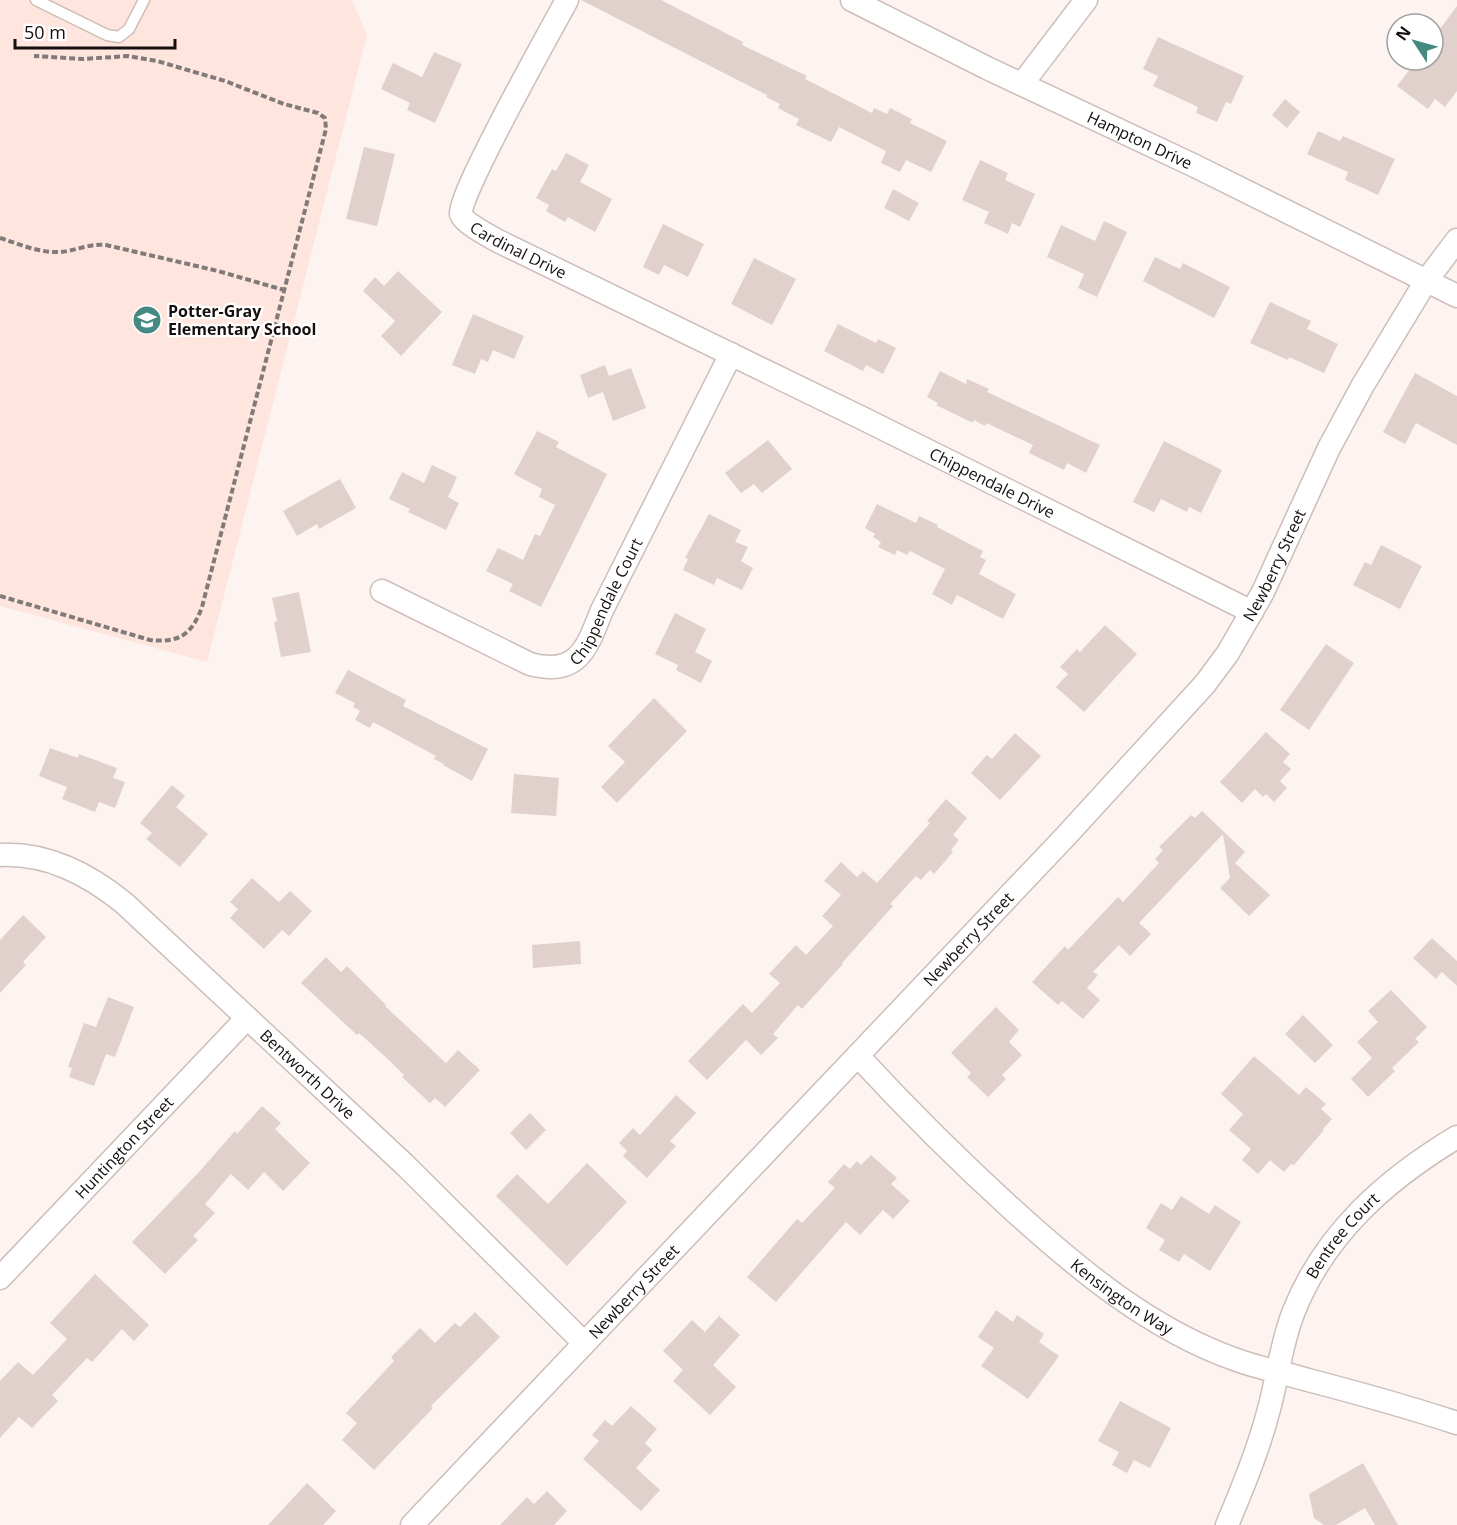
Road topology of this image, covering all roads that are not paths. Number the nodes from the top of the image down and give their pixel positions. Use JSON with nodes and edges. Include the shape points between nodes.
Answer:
{"nodes":[{"id":1,"x":36,"y":0,"type":"edge"},
{"id":2,"x":144,"y":0,"type":"edge"},
{"id":3,"x":567,"y":0,"type":"edge"},
{"id":4,"x":852,"y":0,"type":"edge"},
{"id":5,"x":1086,"y":0,"type":"edge"},
{"id":6,"x":1022,"y":84,"type":"junction"},
{"id":7,"x":1457,"y":240,"type":"edge"},
{"id":8,"x":1426,"y":281,"type":"junction"},
{"id":9,"x":1457,"y":296,"type":"edge"},
{"id":10,"x":731,"y":354,"type":"junction"},
{"id":11,"x":382,"y":591,"type":"dead end"},
{"id":12,"x":1252,"y":612,"type":"junction"},
{"id":13,"x":0,"y":855,"type":"edge"},
{"id":14,"x":247,"y":1018,"type":"junction"},
{"id":15,"x":858,"y":1056,"type":"junction"},
{"id":16,"x":1457,"y":1137,"type":"edge"},
{"id":17,"x":0,"y":1278,"type":"edge"},
{"id":18,"x":584,"y":1343,"type":"junction"},
{"id":19,"x":1278,"y":1372,"type":"junction"},
{"id":20,"x":1457,"y":1423,"type":"edge"},
{"id":21,"x":412,"y":1525,"type":"edge"},
{"id":22,"x":1227,"y":1525,"type":"edge"}],
"edges":[{"from":1,"to":2,"type":"lane","via":[[107,35],[119,37],[129,29]]},
{"from":3,"to":10,"type":"street","name":"Cardinal Drive","via":[[514,96],[469,188],[461,214],[498,241]]},
{"from":4,"to":6,"type":"street","name":"Hampton Drive"},
{"from":5,"to":6,"type":"street"},
{"from":6,"to":8,"type":"street","name":"Hampton Drive"},
{"from":7,"to":8,"type":"street","name":"Newberry Street"},
{"from":8,"to":9,"type":"street","name":"Hampton Drive"},
{"from":8,"to":12,"type":"street","name":"Newberry Street","via":[[1329,448]]},
{"from":10,"to":11,"type":"street","name":"Chippendale Court","via":[[584,650],[572,662],[559,668],[530,664]]},
{"from":10,"to":12,"type":"street","name":"Chippendale Drive"},
{"from":12,"to":15,"type":"street","name":"Newberry Street","via":[[1205,684]]},
{"from":13,"to":14,"type":"street","name":"Bentworth Drive","via":[[52,861],[101,885]]},
{"from":14,"to":17,"type":"street","name":"Huntington Street"},
{"from":14,"to":18,"type":"street","name":"Bentworth Drive","via":[[405,1165]]},
{"from":15,"to":18,"type":"street","name":"Newberry Street"},
{"from":15,"to":19,"type":"street","name":"Kensington Way","via":[[993,1192],[1104,1286],[1198,1344]]},
{"from":16,"to":19,"type":"street","name":"Bentree Court","via":[[1389,1183],[1338,1237],[1295,1309],[1284,1338]]},
{"from":18,"to":21,"type":"street","name":"Newberry Street"},
{"from":19,"to":20,"type":"street","name":"Kensington Way"},
{"from":19,"to":22,"type":"street","name":"Bentree Court","via":[[1258,1444]]}]}
